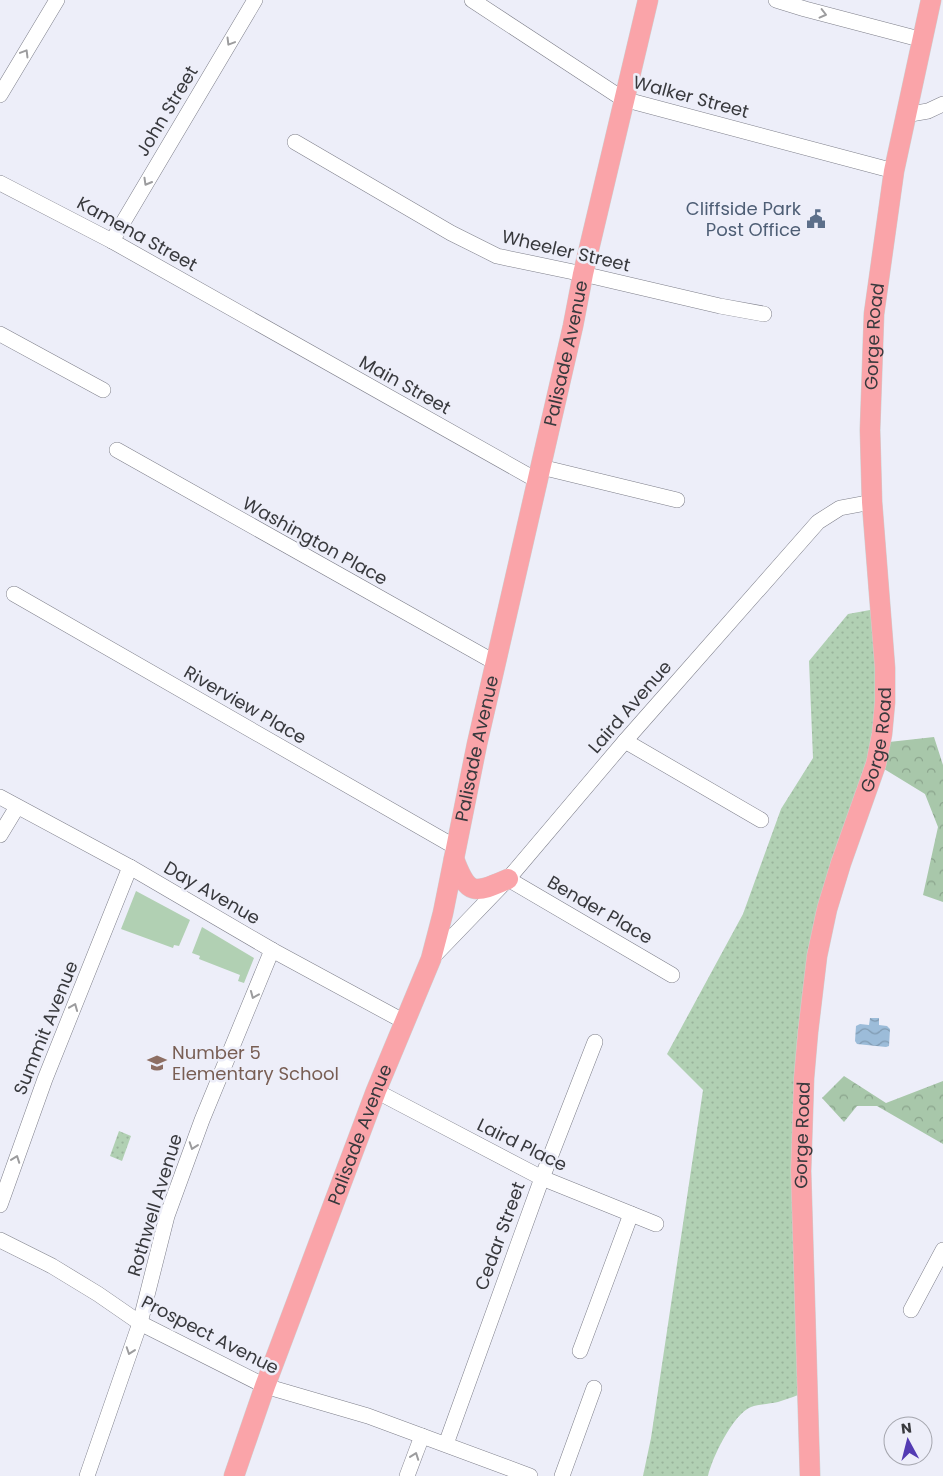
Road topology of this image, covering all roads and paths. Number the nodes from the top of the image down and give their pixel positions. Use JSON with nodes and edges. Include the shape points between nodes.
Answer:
{"nodes":[{"id":1,"x":57,"y":0,"type":"edge"},
{"id":2,"x":255,"y":0,"type":"edge"},
{"id":3,"x":472,"y":0,"type":"edge"},
{"id":4,"x":648,"y":0,"type":"edge"},
{"id":5,"x":776,"y":0,"type":"edge"},
{"id":6,"x":931,"y":0,"type":"edge"},
{"id":7,"x":923,"y":40,"type":"junction"},
{"id":8,"x":0,"y":95,"type":"edge"},
{"id":9,"x":623,"y":99,"type":"junction"},
{"id":10,"x":943,"y":104,"type":"edge"},
{"id":11,"x":905,"y":115,"type":"junction"},
{"id":12,"x":295,"y":142,"type":"dead end"},
{"id":13,"x":894,"y":170,"type":"junction"},
{"id":14,"x":0,"y":182,"type":"edge"},
{"id":15,"x":112,"y":241,"type":"junction"},
{"id":16,"x":583,"y":274,"type":"junction"},
{"id":17,"x":764,"y":314,"type":"dead end"},
{"id":18,"x":255,"y":322,"type":"joint"},
{"id":19,"x":0,"y":334,"type":"edge"},
{"id":20,"x":103,"y":390,"type":"dead end"},
{"id":21,"x":117,"y":450,"type":"dead end"},
{"id":22,"x":539,"y":474,"type":"junction"},
{"id":23,"x":677,"y":500,"type":"dead end"},
{"id":24,"x":872,"y":502,"type":"junction"},
{"id":25,"x":14,"y":594,"type":"dead end"},
{"id":26,"x":496,"y":664,"type":"junction"},
{"id":27,"x":625,"y":741,"type":"junction"},
{"id":28,"x":0,"y":797,"type":"edge"},
{"id":29,"x":17,"y":807,"type":"junction"},
{"id":30,"x":761,"y":820,"type":"dead end"},
{"id":31,"x":0,"y":835,"type":"edge"},
{"id":32,"x":456,"y":853,"type":"junction"},
{"id":33,"x":130,"y":866,"type":"junction"},
{"id":34,"x":508,"y":879,"type":"junction"},
{"id":35,"x":272,"y":950,"type":"junction"},
{"id":36,"x":431,"y":959,"type":"junction"},
{"id":37,"x":672,"y":975,"type":"dead end"},
{"id":38,"x":405,"y":1022,"type":"junction"},
{"id":39,"x":595,"y":1042,"type":"dead end"},
{"id":40,"x":376,"y":1091,"type":"junction"},
{"id":41,"x":542,"y":1178,"type":"junction"},
{"id":42,"x":0,"y":1204,"type":"edge"},
{"id":43,"x":631,"y":1214,"type":"junction"},
{"id":44,"x":656,"y":1224,"type":"dead end"},
{"id":45,"x":0,"y":1240,"type":"edge"},
{"id":46,"x":943,"y":1250,"type":"edge"},
{"id":47,"x":911,"y":1310,"type":"dead end"},
{"id":48,"x":140,"y":1323,"type":"junction"},
{"id":49,"x":580,"y":1351,"type":"dead end"},
{"id":50,"x":265,"y":1386,"type":"junction"},
{"id":51,"x":594,"y":1388,"type":"dead end"},
{"id":52,"x":422,"y":1436,"type":"junction"},
{"id":53,"x":446,"y":1444,"type":"junction"},
{"id":54,"x":87,"y":1476,"type":"edge"},
{"id":55,"x":234,"y":1476,"type":"edge"},
{"id":56,"x":407,"y":1476,"type":"edge"},
{"id":57,"x":530,"y":1476,"type":"edge"},
{"id":58,"x":562,"y":1476,"type":"edge"},
{"id":59,"x":810,"y":1476,"type":"edge"}],
"edges":[{"from":8,"to":1,"type":"street","one_way":true},
{"from":2,"to":15,"type":"street","name":"John Street","one_way":true},
{"from":3,"to":9,"type":"street","name":"Walker Street"},
{"from":4,"to":9,"type":"main road","name":"Palisade Avenue"},
{"from":5,"to":7,"type":"street","one_way":true},
{"from":6,"to":7,"type":"main road","name":"Gorge Road"},
{"from":7,"to":11,"type":"main road","name":"Gorge Road"},
{"from":9,"to":13,"type":"street","name":"Walker Street"},
{"from":9,"to":16,"type":"main road","name":"Palisade Avenue"},
{"from":10,"to":11,"type":"street","via":[[928,111]]},
{"from":11,"to":13,"type":"main road","name":"Gorge Road"},
{"from":12,"to":16,"type":"street","name":"Wheeler Street","via":[[497,256]]},
{"from":13,"to":24,"type":"main road","name":"Gorge Road","via":[[874,314],[870,430]]},
{"from":14,"to":15,"type":"street","name":"Kamena Street"},
{"from":15,"to":18,"type":"street","name":"Kamena Street"},
{"from":16,"to":17,"type":"street","name":"Wheeler Street"},
{"from":16,"to":22,"type":"main road","name":"Palisade Avenue"},
{"from":18,"to":22,"type":"street","name":"Main Street"},
{"from":19,"to":20,"type":"street"},
{"from":21,"to":26,"type":"street","name":"Washington Place"},
{"from":22,"to":23,"type":"street","name":"Main Street"},
{"from":22,"to":26,"type":"main road","name":"Palisade Avenue"},
{"from":24,"to":27,"type":"street","name":"Laird Avenue","via":[[840,508],[818,522]]},
{"from":24,"to":59,"type":"main road","name":"Gorge Road","via":[[885,668],[882,734],[876,764],[825,918],[810,1003],[804,1078],[801,1171]]},
{"from":25,"to":32,"type":"street","name":"Riverview Place"},
{"from":26,"to":32,"type":"main road","name":"Palisade Avenue"},
{"from":27,"to":30,"type":"street"},
{"from":27,"to":34,"type":"street","name":"Laird Avenue"},
{"from":28,"to":29,"type":"street","name":"Day Avenue"},
{"from":29,"to":31,"type":"street"},
{"from":29,"to":33,"type":"street","name":"Day Avenue"},
{"from":32,"to":34,"type":"main road","via":[[464,882],[469,887],[486,889]]},
{"from":32,"to":36,"type":"main road","name":"Palisade Avenue"},
{"from":33,"to":35,"type":"street","name":"Day Avenue"},
{"from":42,"to":33,"type":"street","name":"Summit Avenue","one_way":true,"via":[[45,1079]]},
{"from":34,"to":36,"type":"street","name":"Laird Avenue"},
{"from":34,"to":37,"type":"street","name":"Bender Place"},
{"from":35,"to":38,"type":"street","name":"Day Avenue"},
{"from":35,"to":48,"type":"street","name":"Rothwell Avenue","one_way":true,"via":[[202,1120],[168,1216]]},
{"from":36,"to":38,"type":"main road","name":"Palisade Avenue"},
{"from":38,"to":40,"type":"main road","name":"Palisade Avenue"},
{"from":39,"to":41,"type":"street","name":"Cedar Street"},
{"from":40,"to":41,"type":"street","name":"Laird Place"},
{"from":40,"to":50,"type":"main road","name":"Palisade Avenue"},
{"from":41,"to":43,"type":"street","name":"Laird Place"},
{"from":41,"to":53,"type":"street","name":"Cedar Street"},
{"from":43,"to":44,"type":"street","name":"Laird Place"},
{"from":43,"to":49,"type":"street"},
{"from":45,"to":48,"type":"street","name":"Prospect Avenue","via":[[52,1266]]},
{"from":46,"to":47,"type":"street"},
{"from":48,"to":50,"type":"street","name":"Prospect Avenue"},
{"from":48,"to":54,"type":"street","name":"Rothwell Avenue","one_way":true},
{"from":50,"to":52,"type":"street","name":"Prospect Avenue","via":[[368,1416]]},
{"from":50,"to":55,"type":"main road","name":"Palisade Avenue"},
{"from":51,"to":58,"type":"street"},
{"from":52,"to":53,"type":"street","name":"Prospect Avenue"},
{"from":56,"to":52,"type":"street","one_way":true},
{"from":53,"to":57,"type":"street","name":"Prospect Avenue"}]}
